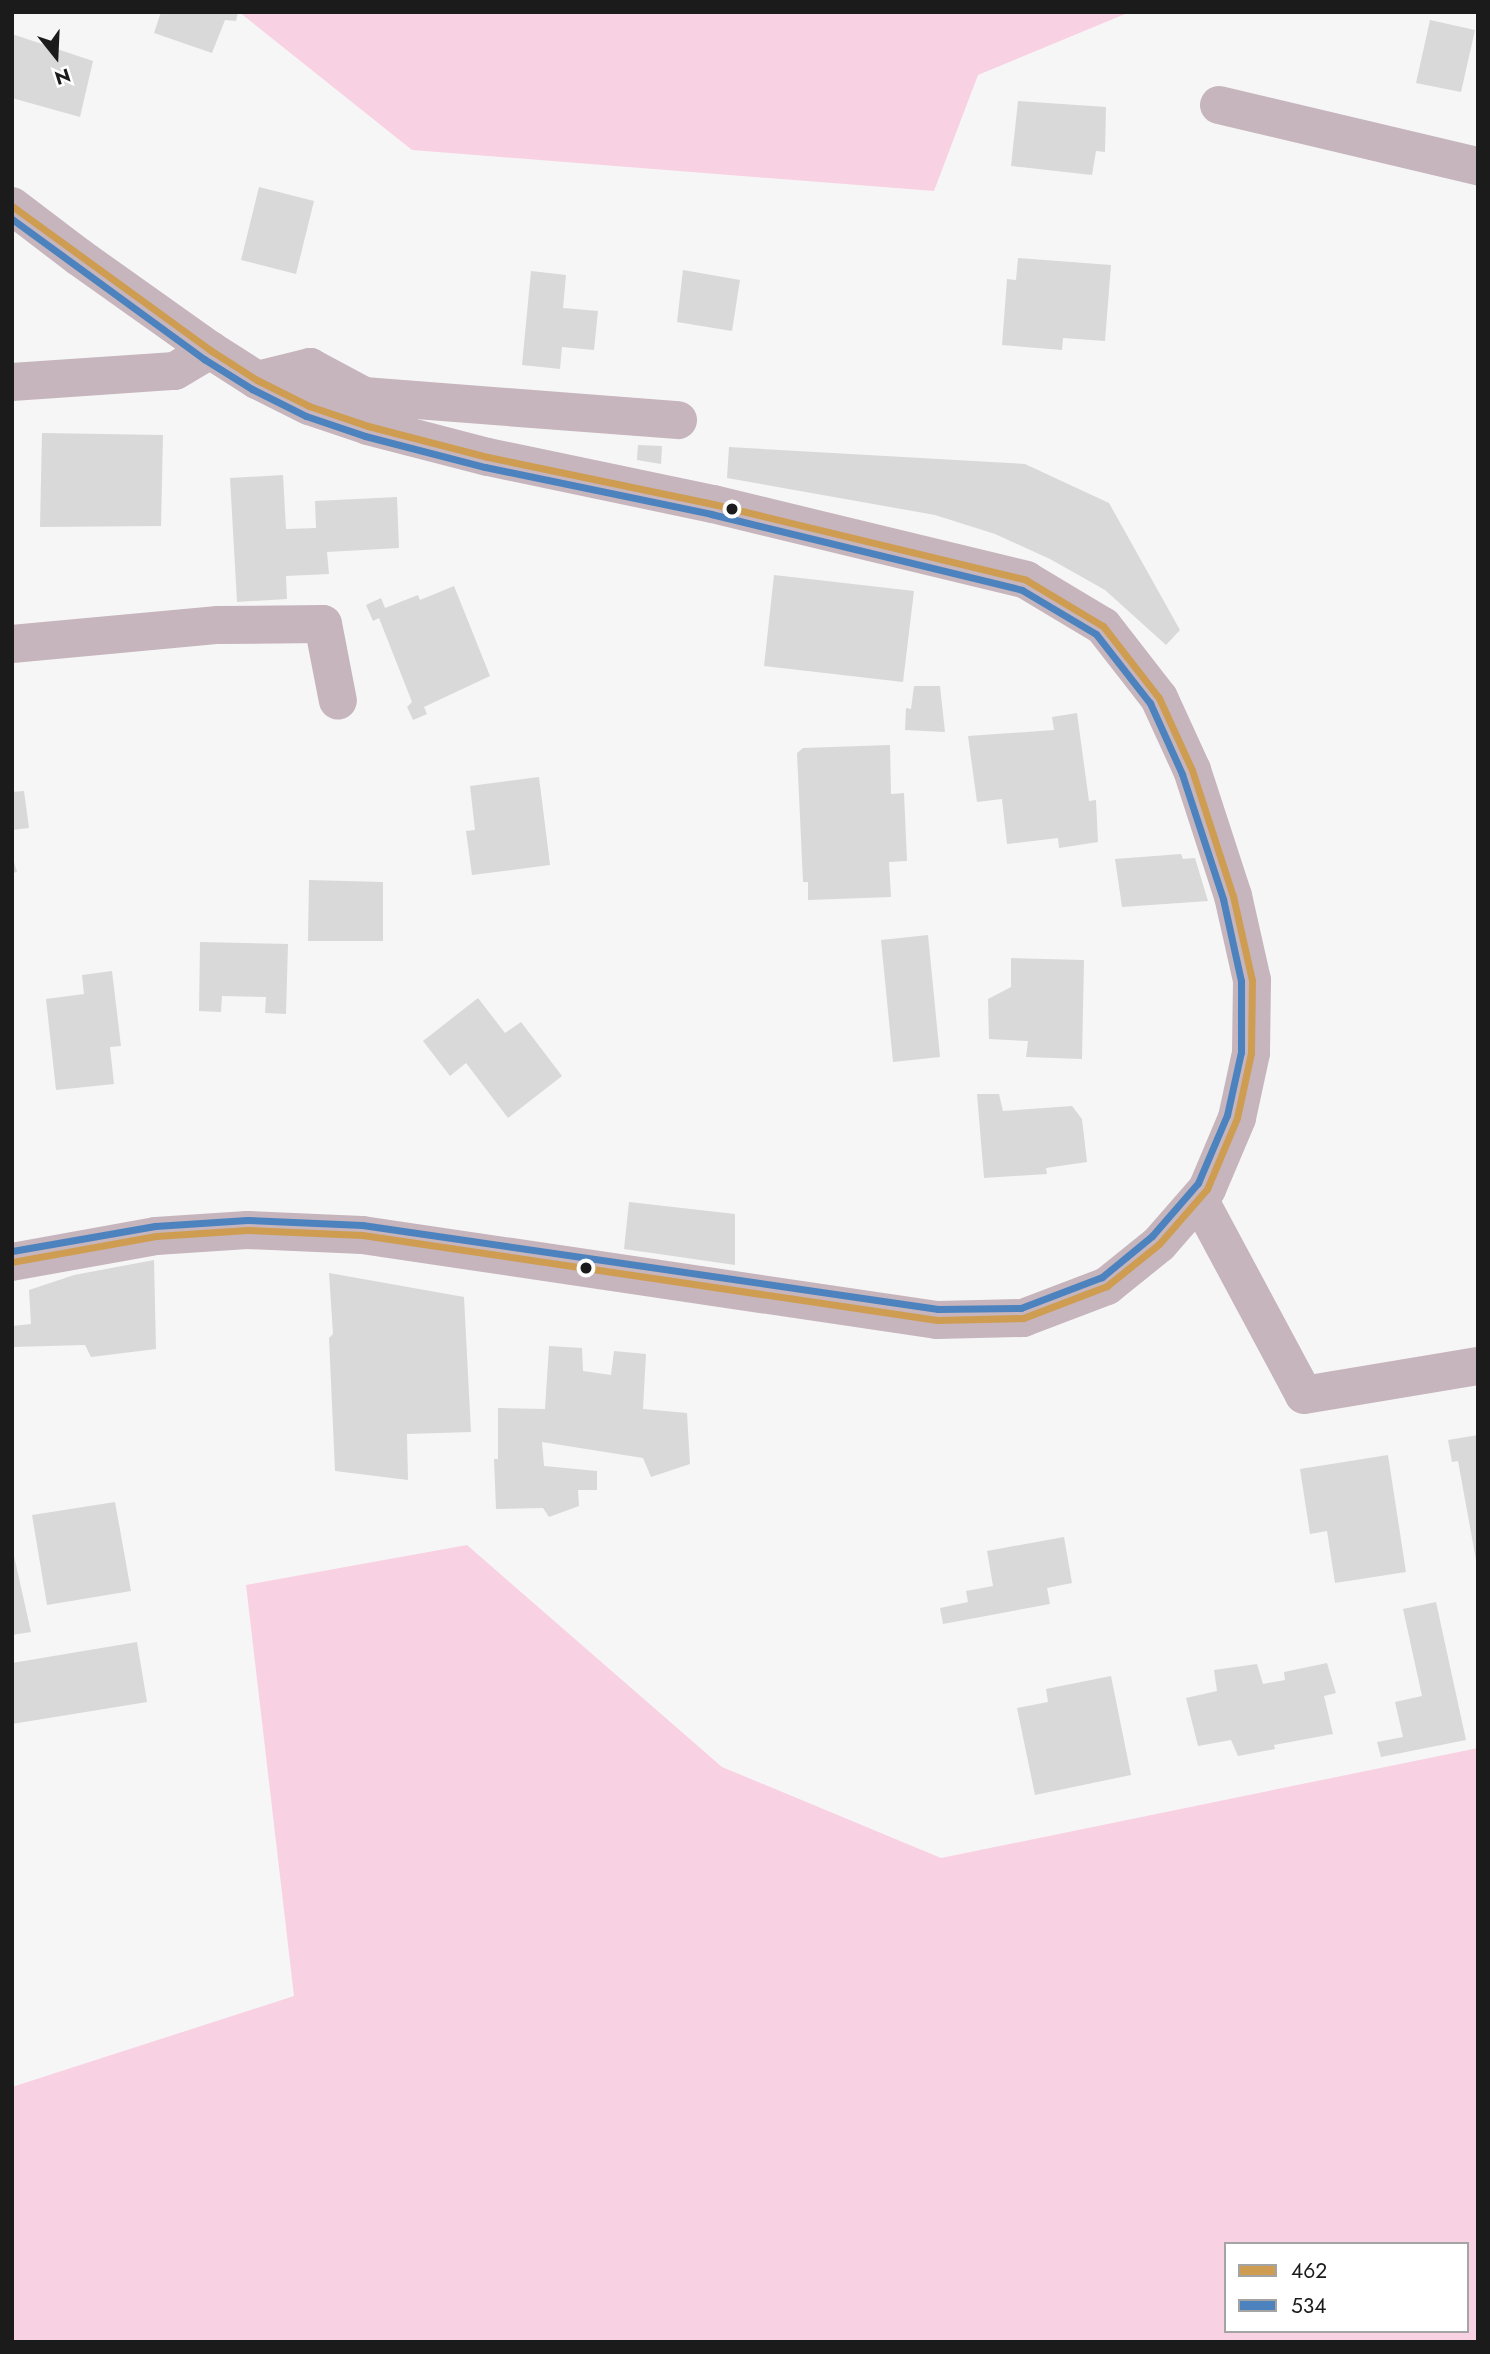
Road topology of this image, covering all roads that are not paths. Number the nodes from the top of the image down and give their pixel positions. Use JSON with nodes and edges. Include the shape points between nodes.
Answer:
{"nodes":[{"id":1,"x":1219,"y":105,"type":"dead end"},
{"id":2,"x":1478,"y":166,"type":"edge"},
{"id":3,"x":12,"y":206,"type":"edge"},
{"id":4,"x":211,"y":350,"type":"junction"},
{"id":5,"x":257,"y":380,"type":"junction"},
{"id":6,"x":12,"y":382,"type":"edge"},
{"id":7,"x":678,"y":420,"type":"dead end"},
{"id":8,"x":12,"y":644,"type":"edge"},
{"id":9,"x":338,"y":701,"type":"dead end"},
{"id":10,"x":1199,"y":1199,"type":"junction"},
{"id":11,"x":12,"y":1262,"type":"edge"},
{"id":12,"x":1478,"y":1366,"type":"edge"}],
"edges":[{"from":1,"to":2,"type":"street"},
{"from":3,"to":4,"type":"street"},
{"from":4,"to":5,"type":"street"},
{"from":4,"to":6,"type":"street","via":[[175,371]]},
{"from":5,"to":7,"type":"street","via":[[310,367],[364,396]]},
{"from":5,"to":10,"type":"street","via":[[309,406],[369,426],[488,457],[713,504],[1026,580],[1103,626],[1159,698],[1192,770],[1233,896],[1252,980],[1251,1053],[1237,1118]]},
{"from":8,"to":9,"type":"street","via":[[218,625],[323,624]]},
{"from":10,"to":11,"type":"street","via":[[1159,1244],[1107,1286],[1023,1318],[937,1320],[362,1236],[247,1230],[156,1236]]},
{"from":10,"to":12,"type":"street","via":[[1304,1395]]}]}
